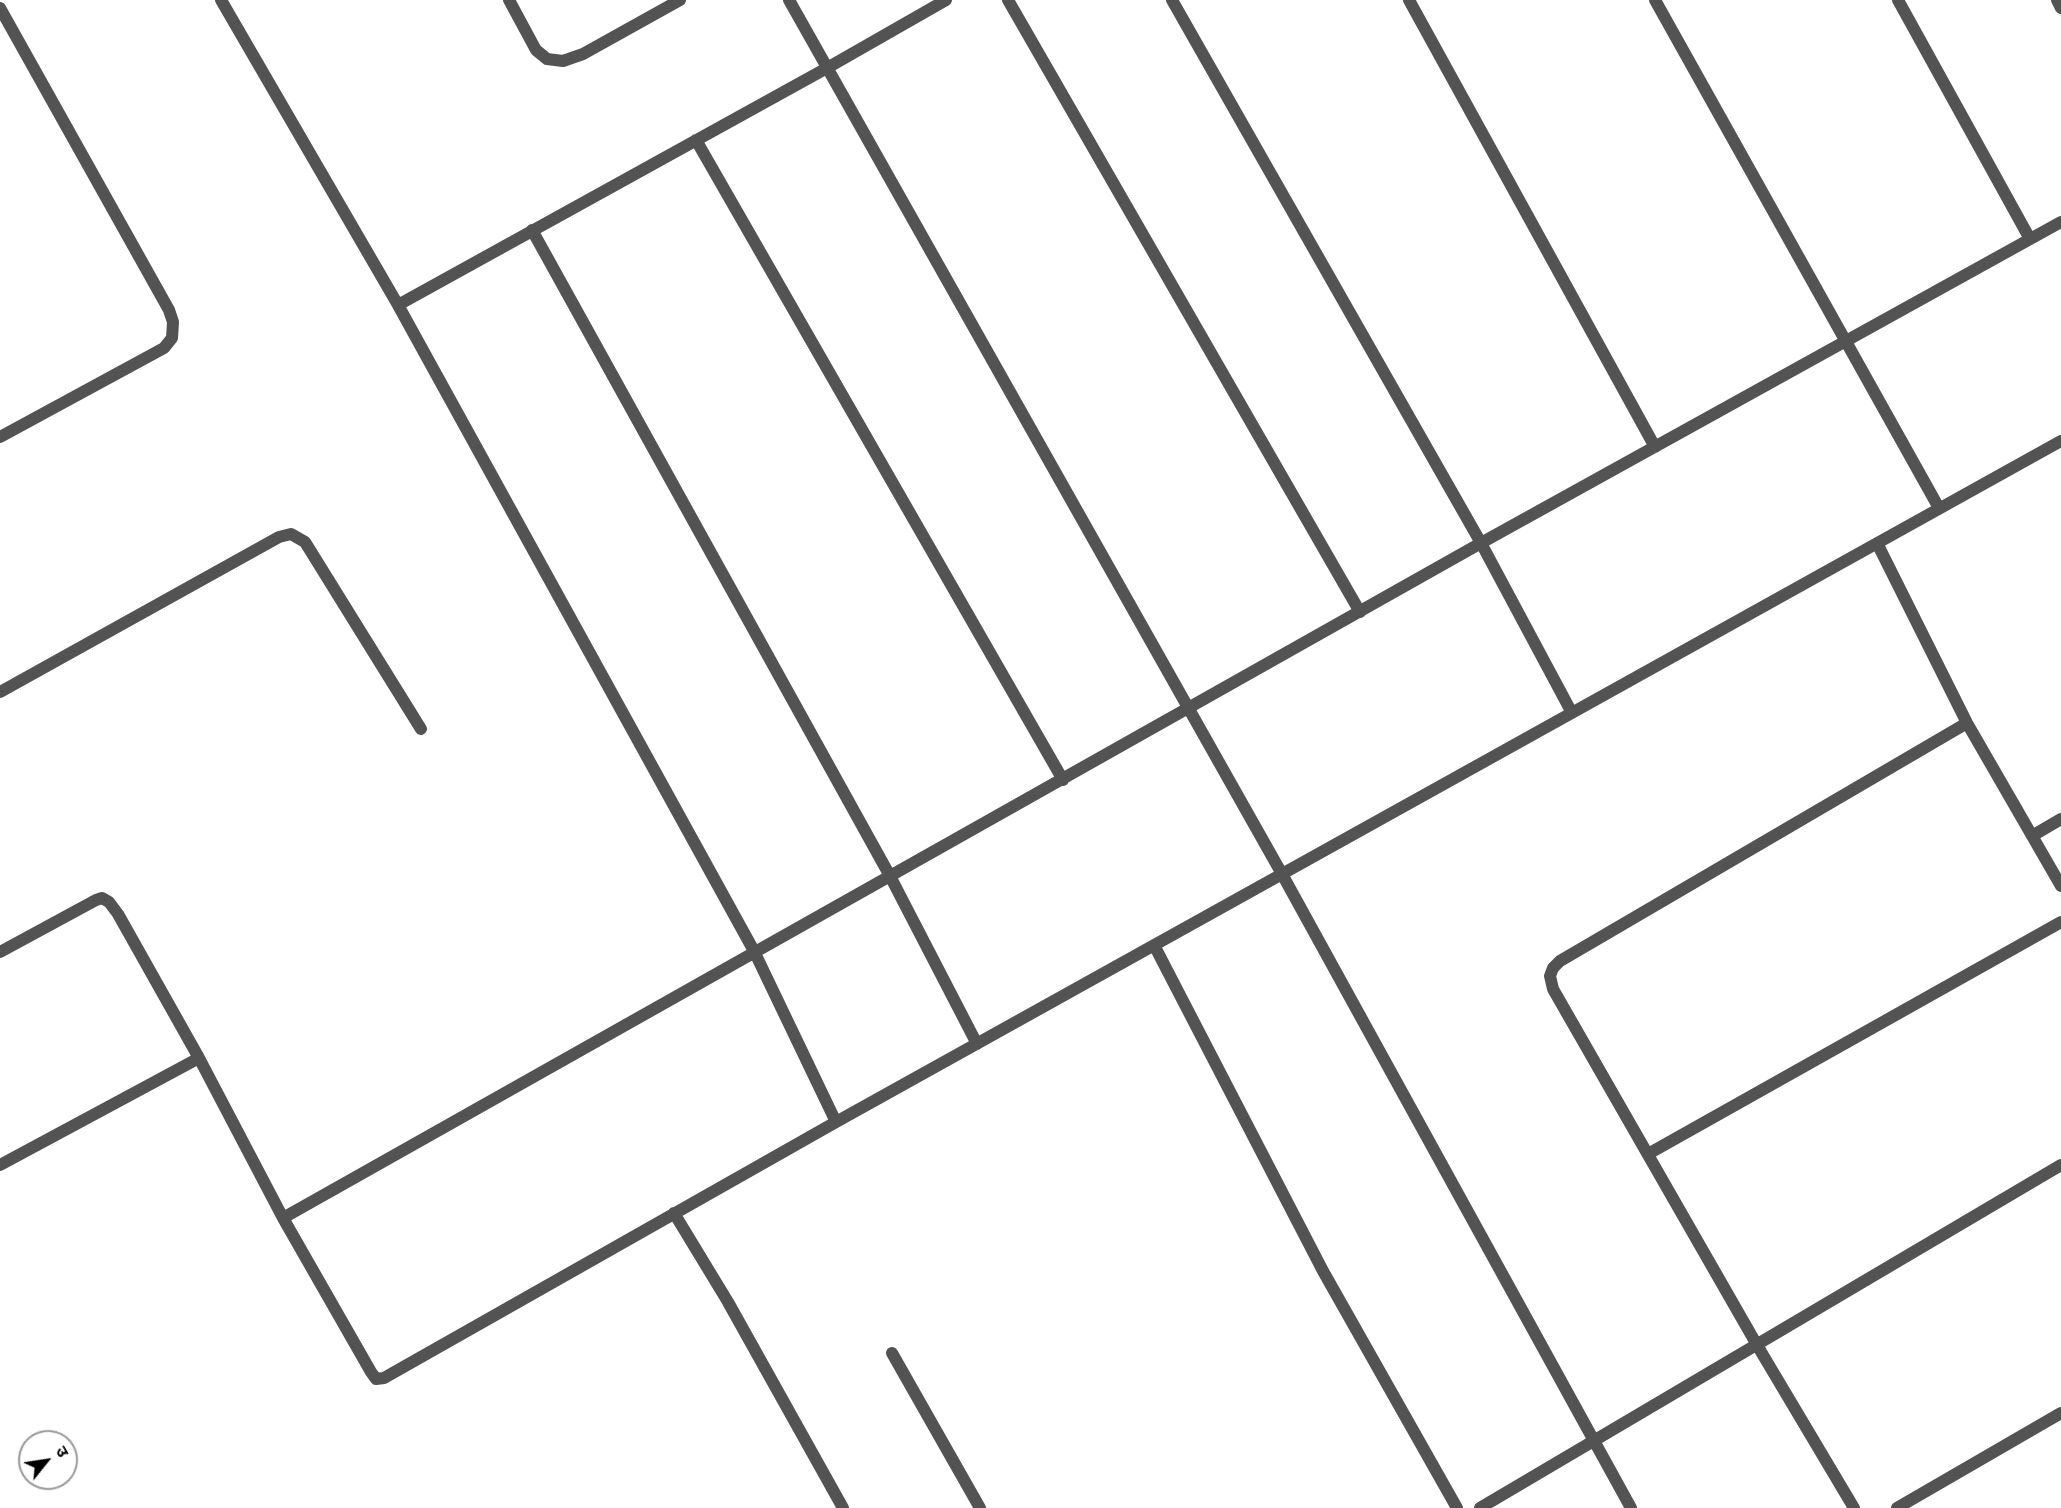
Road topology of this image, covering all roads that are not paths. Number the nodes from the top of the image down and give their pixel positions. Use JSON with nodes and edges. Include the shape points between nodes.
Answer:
{"nodes":[{"id":1,"x":221,"y":0,"type":"edge"},
{"id":2,"x":509,"y":0,"type":"edge"},
{"id":3,"x":680,"y":0,"type":"edge"},
{"id":4,"x":789,"y":0,"type":"edge"},
{"id":5,"x":946,"y":0,"type":"edge"},
{"id":6,"x":1008,"y":0,"type":"edge"},
{"id":7,"x":1172,"y":0,"type":"edge"},
{"id":8,"x":1410,"y":0,"type":"edge"},
{"id":9,"x":1655,"y":0,"type":"edge"},
{"id":10,"x":1898,"y":0,"type":"edge"},
{"id":11,"x":2057,"y":0,"type":"edge"},
{"id":12,"x":0,"y":8,"type":"edge"},
{"id":13,"x":2061,"y":8,"type":"edge"},
{"id":14,"x":827,"y":69,"type":"junction"},
{"id":15,"x":696,"y":140,"type":"junction"},
{"id":16,"x":2061,"y":222,"type":"edge"},
{"id":17,"x":532,"y":230,"type":"junction"},
{"id":18,"x":2030,"y":239,"type":"junction"},
{"id":19,"x":398,"y":305,"type":"junction"},
{"id":20,"x":1845,"y":342,"type":"junction"},
{"id":21,"x":1,"y":435,"type":"edge"},
{"id":22,"x":2061,"y":441,"type":"edge"},
{"id":23,"x":1655,"y":447,"type":"junction"},
{"id":24,"x":1939,"y":508,"type":"junction"},
{"id":25,"x":1481,"y":543,"type":"junction"},
{"id":26,"x":1877,"y":543,"type":"junction"},
{"id":27,"x":1360,"y":612,"type":"junction"},
{"id":28,"x":0,"y":692,"type":"edge"},
{"id":29,"x":1189,"y":708,"type":"junction"},
{"id":30,"x":1572,"y":713,"type":"junction"},
{"id":31,"x":1967,"y":723,"type":"junction"},
{"id":32,"x":421,"y":729,"type":"dead end"},
{"id":33,"x":1063,"y":780,"type":"junction"},
{"id":34,"x":2061,"y":819,"type":"edge"},
{"id":35,"x":2032,"y":836,"type":"junction"},
{"id":36,"x":1282,"y":874,"type":"junction"},
{"id":37,"x":890,"y":876,"type":"junction"},
{"id":38,"x":2061,"y":886,"type":"edge"},
{"id":39,"x":2061,"y":922,"type":"edge"},
{"id":40,"x":1154,"y":945,"type":"junction"},
{"id":41,"x":754,"y":951,"type":"junction"},
{"id":42,"x":0,"y":952,"type":"edge"},
{"id":43,"x":977,"y":1044,"type":"junction"},
{"id":44,"x":199,"y":1058,"type":"junction"},
{"id":45,"x":836,"y":1122,"type":"junction"},
{"id":46,"x":1648,"y":1154,"type":"junction"},
{"id":47,"x":0,"y":1165,"type":"edge"},
{"id":48,"x":2061,"y":1165,"type":"edge"},
{"id":49,"x":674,"y":1214,"type":"junction"},
{"id":50,"x":283,"y":1218,"type":"junction"},
{"id":51,"x":1757,"y":1345,"type":"junction"},
{"id":52,"x":892,"y":1353,"type":"dead end"},
{"id":53,"x":2061,"y":1413,"type":"edge"},
{"id":54,"x":1593,"y":1441,"type":"junction"},
{"id":55,"x":843,"y":1508,"type":"edge"},
{"id":56,"x":980,"y":1508,"type":"edge"},
{"id":57,"x":1457,"y":1508,"type":"edge"},
{"id":58,"x":1480,"y":1508,"type":"edge"},
{"id":59,"x":1631,"y":1508,"type":"edge"},
{"id":60,"x":1854,"y":1508,"type":"edge"},
{"id":61,"x":1896,"y":1508,"type":"edge"}],
"edges":[{"from":1,"to":19,"type":"street"},
{"from":2,"to":3,"type":"street","via":[[536,51],[547,59],[562,61],[583,54]]},
{"from":4,"to":14,"type":"street"},
{"from":5,"to":14,"type":"street"},
{"from":6,"to":27,"type":"street"},
{"from":7,"to":25,"type":"street"},
{"from":8,"to":23,"type":"street"},
{"from":9,"to":20,"type":"street"},
{"from":10,"to":18,"type":"street"},
{"from":11,"to":13,"type":"street"},
{"from":12,"to":21,"type":"street","via":[[173,322],[172,338],[164,348]]},
{"from":14,"to":15,"type":"street"},
{"from":14,"to":29,"type":"street"},
{"from":15,"to":17,"type":"street"},
{"from":15,"to":33,"type":"street"},
{"from":16,"to":18,"type":"street"},
{"from":17,"to":19,"type":"street"},
{"from":17,"to":37,"type":"street"},
{"from":18,"to":20,"type":"street"},
{"from":19,"to":41,"type":"street"},
{"from":20,"to":23,"type":"street"},
{"from":20,"to":24,"type":"street"},
{"from":22,"to":24,"type":"street"},
{"from":23,"to":25,"type":"street"},
{"from":24,"to":26,"type":"street"},
{"from":25,"to":27,"type":"street"},
{"from":25,"to":30,"type":"street"},
{"from":26,"to":30,"type":"street"},
{"from":26,"to":31,"type":"street"},
{"from":27,"to":29,"type":"street"},
{"from":28,"to":32,"type":"street","via":[[240,558],[291,534],[305,542]]},
{"from":29,"to":33,"type":"street"},
{"from":29,"to":36,"type":"street"},
{"from":30,"to":36,"type":"street"},
{"from":31,"to":35,"type":"street"},
{"from":31,"to":46,"type":"street","via":[[1553,968],[1553,989]]},
{"from":33,"to":37,"type":"street"},
{"from":34,"to":35,"type":"street"},
{"from":35,"to":38,"type":"street"},
{"from":36,"to":40,"type":"street"},
{"from":36,"to":54,"type":"street"},
{"from":37,"to":41,"type":"street"},
{"from":37,"to":43,"type":"street"},
{"from":39,"to":46,"type":"street"},
{"from":40,"to":43,"type":"street"},
{"from":40,"to":57,"type":"street","via":[[1323,1271]]},
{"from":41,"to":45,"type":"street"},
{"from":41,"to":50,"type":"street"},
{"from":42,"to":44,"type":"street","via":[[102,898],[118,914]]},
{"from":43,"to":45,"type":"street"},
{"from":44,"to":47,"type":"street"},
{"from":44,"to":50,"type":"street"},
{"from":45,"to":49,"type":"street"},
{"from":46,"to":51,"type":"street"},
{"from":48,"to":51,"type":"street"},
{"from":49,"to":50,"type":"street","via":[[384,1378],[376,1379]]},
{"from":49,"to":55,"type":"street"},
{"from":51,"to":54,"type":"street"},
{"from":51,"to":60,"type":"street"},
{"from":52,"to":56,"type":"street"},
{"from":53,"to":61,"type":"street"},
{"from":54,"to":58,"type":"street"},
{"from":54,"to":59,"type":"street"}]}
